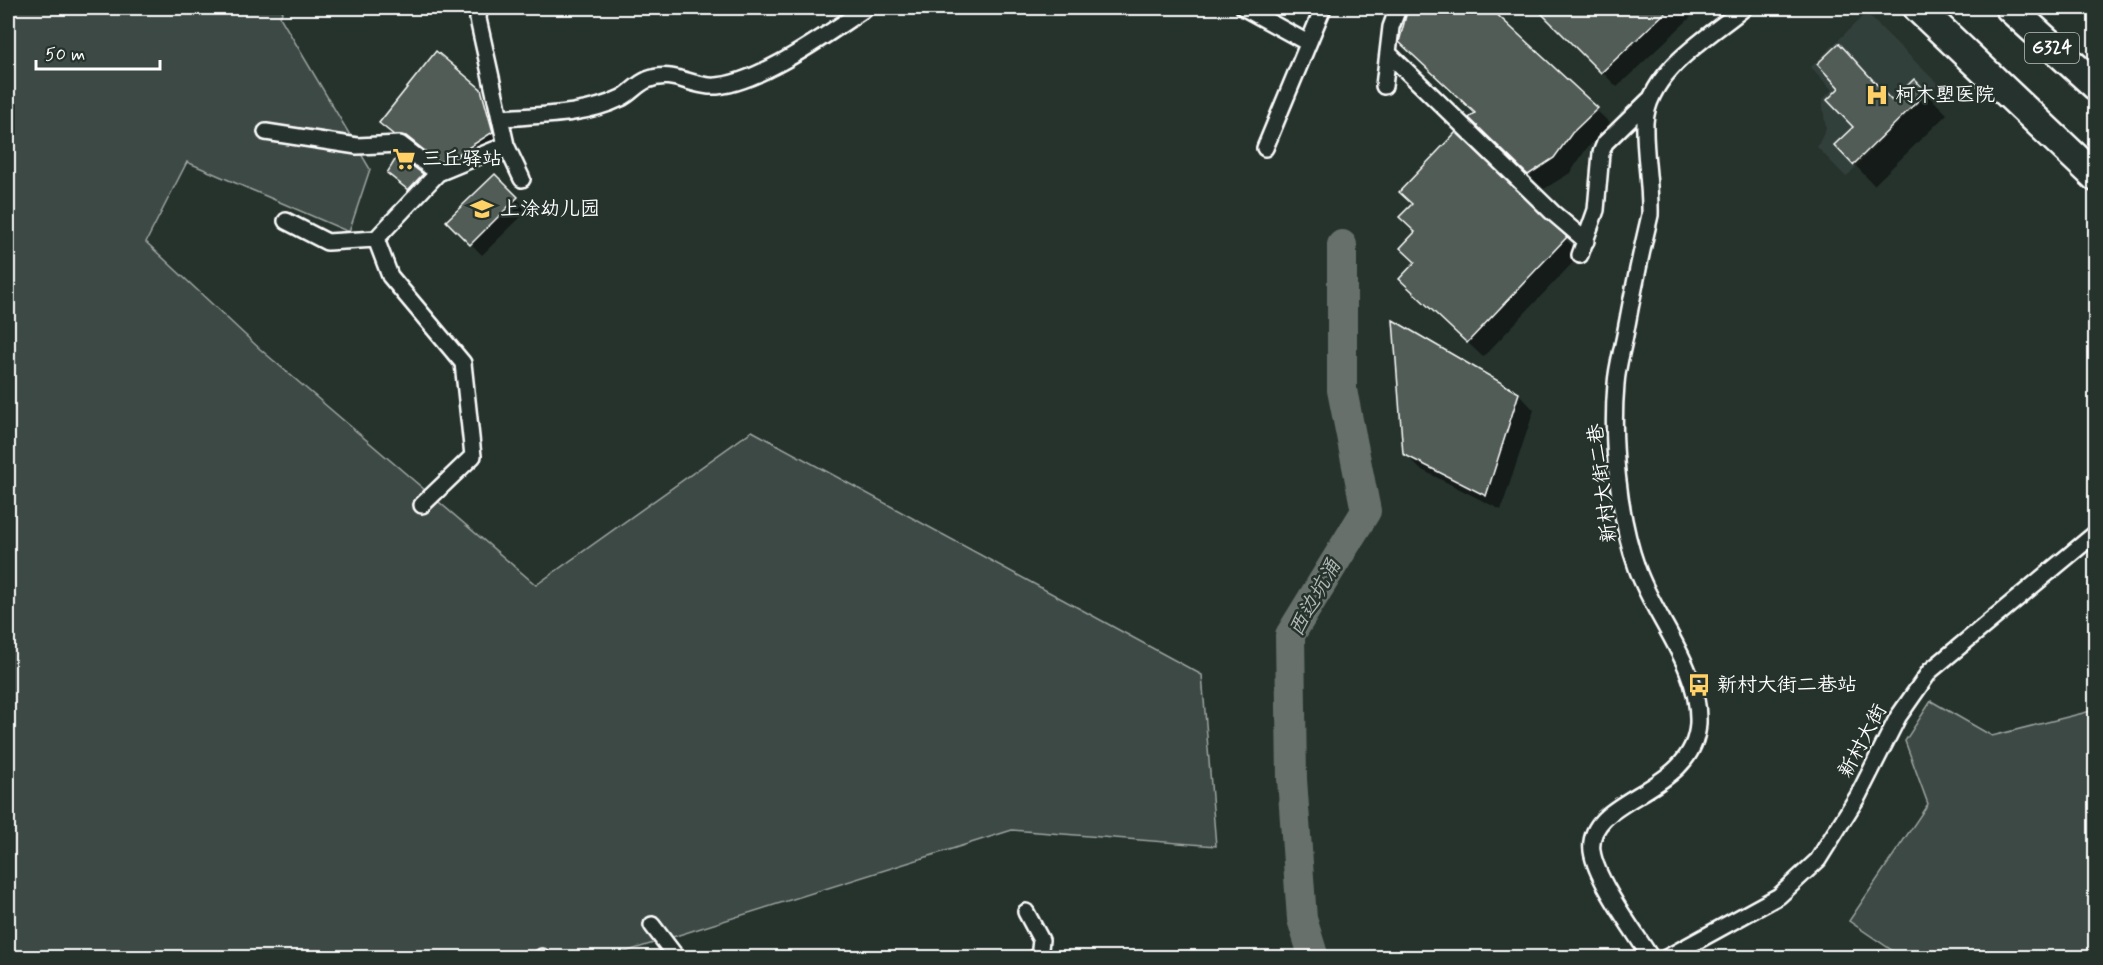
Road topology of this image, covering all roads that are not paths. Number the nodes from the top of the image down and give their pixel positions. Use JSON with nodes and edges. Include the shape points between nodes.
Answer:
{"nodes":[{"id":1,"x":479,"y":8,"type":"edge"},
{"id":2,"x":866,"y":8,"type":"edge"},
{"id":3,"x":1244,"y":8,"type":"edge"},
{"id":4,"x":1323,"y":8,"type":"edge"},
{"id":5,"x":1398,"y":8,"type":"edge"},
{"id":6,"x":1744,"y":8,"type":"edge"},
{"id":7,"x":1918,"y":8,"type":"edge"},
{"id":8,"x":2010,"y":8,"type":"edge"},
{"id":9,"x":1308,"y":43,"type":"junction"},
{"id":10,"x":1388,"y":53,"type":"junction"},
{"id":11,"x":1384,"y":86,"type":"dead end"},
{"id":12,"x":2096,"y":86,"type":"edge"},
{"id":13,"x":1649,"y":100,"type":"junction"},
{"id":14,"x":500,"y":118,"type":"junction"},
{"id":15,"x":266,"y":132,"type":"dead end"},
{"id":16,"x":506,"y":145,"type":"junction"},
{"id":17,"x":1265,"y":148,"type":"dead end"},
{"id":18,"x":438,"y":173,"type":"junction"},
{"id":19,"x":2096,"y":177,"type":"edge"},
{"id":20,"x":522,"y":179,"type":"dead end"},
{"id":21,"x":286,"y":222,"type":"dead end"},
{"id":22,"x":376,"y":239,"type":"junction"},
{"id":23,"x":422,"y":505,"type":"dead end"},
{"id":24,"x":2096,"y":534,"type":"edge"},
{"id":25,"x":1026,"y":912,"type":"dead end"},
{"id":26,"x":652,"y":925,"type":"dead end"},
{"id":27,"x":677,"y":957,"type":"edge"},
{"id":28,"x":1039,"y":957,"type":"edge"},
{"id":29,"x":1651,"y":957,"type":"edge"},
{"id":30,"x":1666,"y":957,"type":"edge"}],
"edges":[{"from":1,"to":14,"type":"street","via":[[478,19]]},
{"from":2,"to":14,"type":"street","via":[[810,46],[740,81],[709,86],[672,75],[647,80],[621,98],[577,112]]},
{"from":3,"to":9,"type":"street"},
{"from":4,"to":9,"type":"street"},
{"from":5,"to":10,"type":"street"},
{"from":6,"to":13,"type":"street","name":"新村大街二巷","via":[[1667,72]]},
{"from":7,"to":19,"type":"highway"},
{"from":8,"to":12,"type":"highway","number":"G324"},
{"from":9,"to":17,"type":"street"},
{"from":10,"to":11,"type":"street"},
{"from":10,"to":13,"type":"street","via":[[1552,212],[1583,248],[1596,210],[1605,143]]},
{"from":13,"to":29,"type":"street","name":"新村大街二巷","via":[[1645,135],[1650,215],[1616,383],[1615,443],[1625,520],[1637,568],[1686,671],[1698,722],[1684,762],[1656,785],[1602,818],[1592,841],[1595,862],[1604,881]]},
{"from":14,"to":16,"type":"street"},
{"from":15,"to":18,"type":"street","via":[[357,146],[399,144]]},
{"from":16,"to":18,"type":"street"},
{"from":16,"to":20,"type":"street"},
{"from":18,"to":22,"type":"street"},
{"from":21,"to":22,"type":"street","via":[[327,242]]},
{"from":22,"to":23,"type":"street","via":[[390,276],[463,363],[473,456]]},
{"from":24,"to":30,"type":"street","name":"新村大街","via":[[1930,671],[1898,717],[1858,796],[1818,860],[1779,896]]},
{"from":25,"to":28,"type":"street","via":[[1041,940]]},
{"from":26,"to":27,"type":"street"}]}
